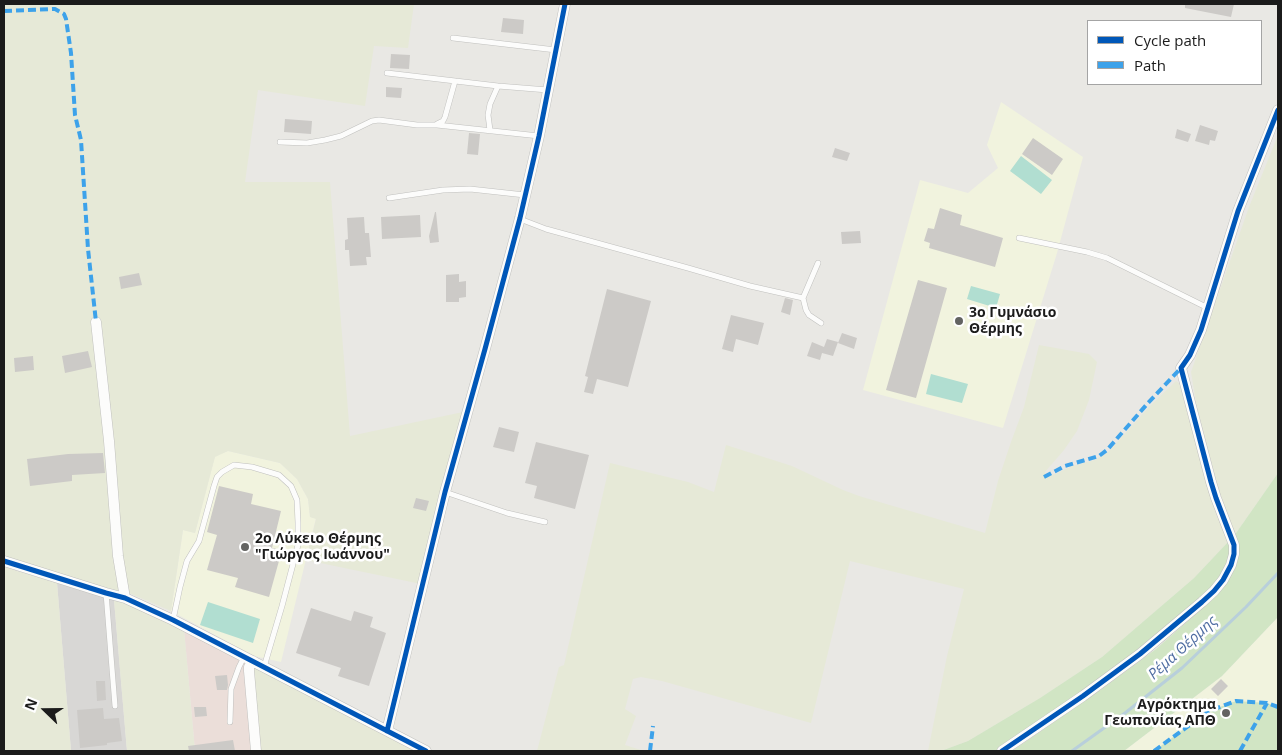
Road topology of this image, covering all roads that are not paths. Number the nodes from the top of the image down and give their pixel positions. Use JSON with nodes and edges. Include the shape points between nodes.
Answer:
{"nodes":[{"id":1,"x":564,"y":4,"type":"edge"},
{"id":2,"x":453,"y":38,"type":"dead end"},
{"id":3,"x":556,"y":50,"type":"junction"},
{"id":4,"x":388,"y":73,"type":"dead end"},
{"id":5,"x":455,"y":81,"type":"junction"},
{"id":6,"x":498,"y":86,"type":"junction"},
{"id":7,"x":549,"y":90,"type":"junction"},
{"id":8,"x":1278,"y":110,"type":"edge"},
{"id":9,"x":437,"y":124,"type":"junction"},
{"id":10,"x":490,"y":130,"type":"junction"},
{"id":11,"x":539,"y":136,"type":"junction"},
{"id":12,"x":280,"y":142,"type":"dead end"},
{"id":13,"x":525,"y":195,"type":"junction"},
{"id":14,"x":389,"y":198,"type":"dead end"},
{"id":15,"x":520,"y":218,"type":"junction"},
{"id":16,"x":1019,"y":238,"type":"dead end"},
{"id":17,"x":818,"y":263,"type":"dead end"},
{"id":18,"x":803,"y":298,"type":"junction"},
{"id":19,"x":1208,"y":308,"type":"junction"},
{"id":20,"x":96,"y":322,"type":"dead end"},
{"id":21,"x":821,"y":323,"type":"dead end"},
{"id":22,"x":445,"y":492,"type":"junction"},
{"id":23,"x":545,"y":522,"type":"dead end"},
{"id":24,"x":4,"y":561,"type":"edge"},
{"id":25,"x":106,"y":593,"type":"junction"},
{"id":26,"x":125,"y":598,"type":"junction"},
{"id":27,"x":173,"y":620,"type":"junction"},
{"id":28,"x":249,"y":659,"type":"junction"},
{"id":29,"x":264,"y":666,"type":"junction"},
{"id":30,"x":115,"y":706,"type":"dead end"},
{"id":31,"x":230,"y":722,"type":"dead end"},
{"id":32,"x":387,"y":731,"type":"junction"},
{"id":33,"x":256,"y":751,"type":"edge"},
{"id":34,"x":426,"y":751,"type":"edge"},
{"id":35,"x":1002,"y":751,"type":"edge"}],
"edges":[{"from":1,"to":3,"type":"street"},
{"from":2,"to":3,"type":"lane"},
{"from":3,"to":7,"type":"street"},
{"from":4,"to":5,"type":"lane"},
{"from":5,"to":6,"type":"lane"},
{"from":5,"to":9,"type":"lane","via":[[445,117]]},
{"from":6,"to":7,"type":"lane"},
{"from":6,"to":10,"type":"lane","via":[[488,114]]},
{"from":7,"to":11,"type":"street"},
{"from":8,"to":19,"type":"street","via":[[1238,211]]},
{"from":9,"to":10,"type":"lane"},
{"from":9,"to":12,"type":"lane","via":[[379,120],[325,140]]},
{"from":10,"to":11,"type":"lane"},
{"from":11,"to":13,"type":"street"},
{"from":13,"to":14,"type":"lane","via":[[470,189]]},
{"from":13,"to":15,"type":"street"},
{"from":15,"to":18,"type":"lane","via":[[555,232]]},
{"from":15,"to":22,"type":"street"},
{"from":16,"to":19,"type":"lane","via":[[1107,258]]},
{"from":17,"to":18,"type":"lane"},
{"from":18,"to":21,"type":"lane","via":[[809,315]]},
{"from":19,"to":35,"type":"street","via":[[1190,355],[1181,368],[1213,490],[1234,545],[1231,565],[1214,591],[1140,654]]},
{"from":20,"to":26,"type":"street","via":[[118,556]]},
{"from":22,"to":23,"type":"lane"},
{"from":22,"to":32,"type":"street"},
{"from":24,"to":25,"type":"street"},
{"from":25,"to":26,"type":"street"},
{"from":25,"to":30,"type":"lane"},
{"from":26,"to":27,"type":"street"},
{"from":27,"to":28,"type":"street"},
{"from":27,"to":29,"type":"lane","via":[[187,561],[200,541],[217,477],[234,465],[279,476],[291,486],[297,500],[298,545]]},
{"from":28,"to":29,"type":"street"},
{"from":28,"to":31,"type":"lane","via":[[238,667],[231,689]]},
{"from":28,"to":33,"type":"street"},
{"from":29,"to":32,"type":"street"},
{"from":32,"to":34,"type":"street"}]}
